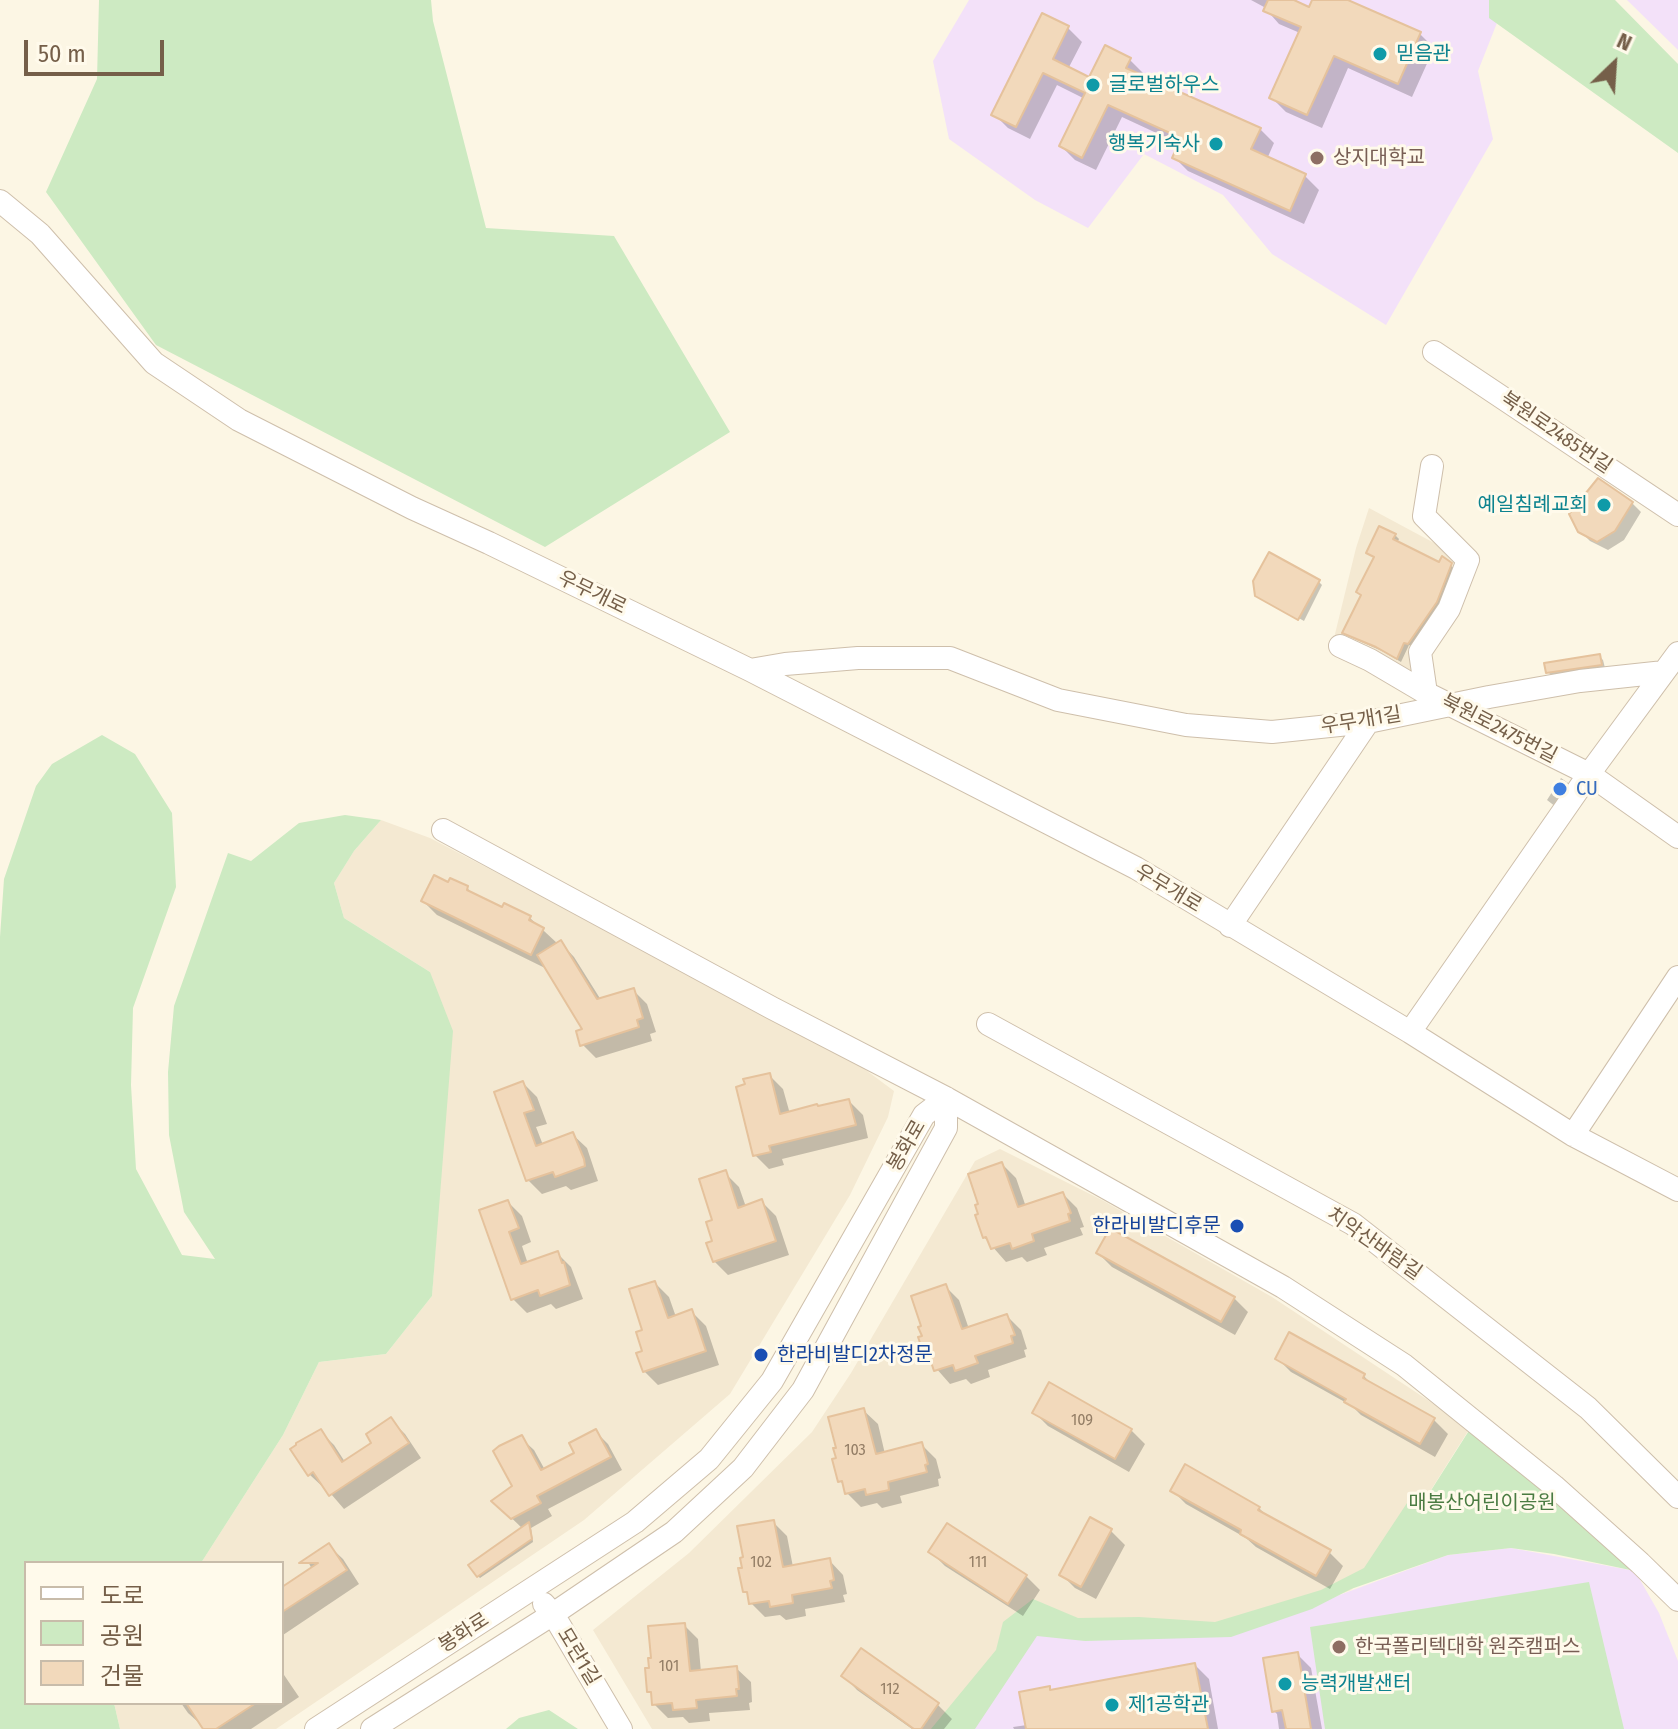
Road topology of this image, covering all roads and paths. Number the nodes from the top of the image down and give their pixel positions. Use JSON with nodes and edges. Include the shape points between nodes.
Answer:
{"nodes":[{"id":1,"x":0,"y":201,"type":"edge"},
{"id":2,"x":1434,"y":352,"type":"dead end"},
{"id":3,"x":1432,"y":466,"type":"dead end"},
{"id":4,"x":1678,"y":515,"type":"edge"},
{"id":5,"x":1340,"y":646,"type":"dead end"},
{"id":6,"x":1678,"y":653,"type":"edge"},
{"id":7,"x":750,"y":670,"type":"junction"},
{"id":8,"x":1664,"y":672,"type":"junction"},
{"id":9,"x":1426,"y":693,"type":"junction"},
{"id":10,"x":1451,"y":704,"type":"junction"},
{"id":11,"x":1368,"y":722,"type":"junction"},
{"id":12,"x":1589,"y":774,"type":"junction"},
{"id":13,"x":443,"y":830,"type":"dead end"},
{"id":14,"x":1678,"y":837,"type":"edge"},
{"id":15,"x":1230,"y":926,"type":"junction"},
{"id":16,"x":1678,"y":977,"type":"edge"},
{"id":17,"x":988,"y":1024,"type":"dead end"},
{"id":18,"x":1410,"y":1032,"type":"junction"},
{"id":19,"x":946,"y":1098,"type":"junction"},
{"id":20,"x":1573,"y":1135,"type":"junction"},
{"id":21,"x":1678,"y":1190,"type":"edge"},
{"id":22,"x":1678,"y":1497,"type":"edge"},
{"id":23,"x":531,"y":1588,"type":"junction"},
{"id":24,"x":1678,"y":1600,"type":"edge"},
{"id":25,"x":553,"y":1614,"type":"junction"},
{"id":26,"x":316,"y":1729,"type":"edge"},
{"id":27,"x":372,"y":1729,"type":"edge"},
{"id":28,"x":621,"y":1729,"type":"edge"}],
"edges":[{"from":1,"to":7,"type":"street","name":"우무개로","via":[[40,234],[154,363],[239,420]]},
{"from":2,"to":4,"type":"street","name":"북원로2485번길"},
{"from":3,"to":9,"type":"street","name":"북원로2475번길","via":[[1424,516],[1468,560],[1449,609],[1420,652]]},
{"from":5,"to":9,"type":"street"},
{"from":6,"to":8,"type":"street"},
{"from":7,"to":11,"type":"street","name":"우무개1길","via":[[858,658],[950,658],[1058,700],[1186,725],[1272,732]]},
{"from":7,"to":15,"type":"street","name":"우무개로","via":[[1136,868]]},
{"from":8,"to":10,"type":"street","name":"우무개1길"},
{"from":8,"to":12,"type":"street"},
{"from":9,"to":10,"type":"street","name":"북원로2475번길"},
{"from":10,"to":11,"type":"street","name":"우무개1길"},
{"from":10,"to":12,"type":"street","name":"북원로2475번길"},
{"from":11,"to":15,"type":"street"},
{"from":12,"to":14,"type":"street","name":"북원로2475번길"},
{"from":12,"to":18,"type":"street"},
{"from":13,"to":19,"type":"street"},
{"from":15,"to":18,"type":"street","name":"우무개로"},
{"from":16,"to":20,"type":"street"},
{"from":17,"to":22,"type":"street","name":"치악산바람길","via":[[1353,1224],[1588,1408]]},
{"from":18,"to":20,"type":"street","name":"우무개로"},
{"from":19,"to":23,"type":"street","name":"봉화로","via":[[924,1115],[772,1381],[709,1459],[635,1522]]},
{"from":19,"to":24,"type":"street","via":[[1283,1287],[1404,1365],[1554,1486]]},
{"from":19,"to":25,"type":"street","name":"봉화로","via":[[946,1128],[803,1390],[752,1457],[674,1532]]},
{"from":20,"to":21,"type":"street","name":"우무개로"},
{"from":23,"to":25,"type":"street","name":"모란1길"},
{"from":23,"to":26,"type":"street","name":"봉화로"},
{"from":25,"to":27,"type":"street","name":"봉화로"},
{"from":25,"to":28,"type":"street","name":"모란1길"}]}
